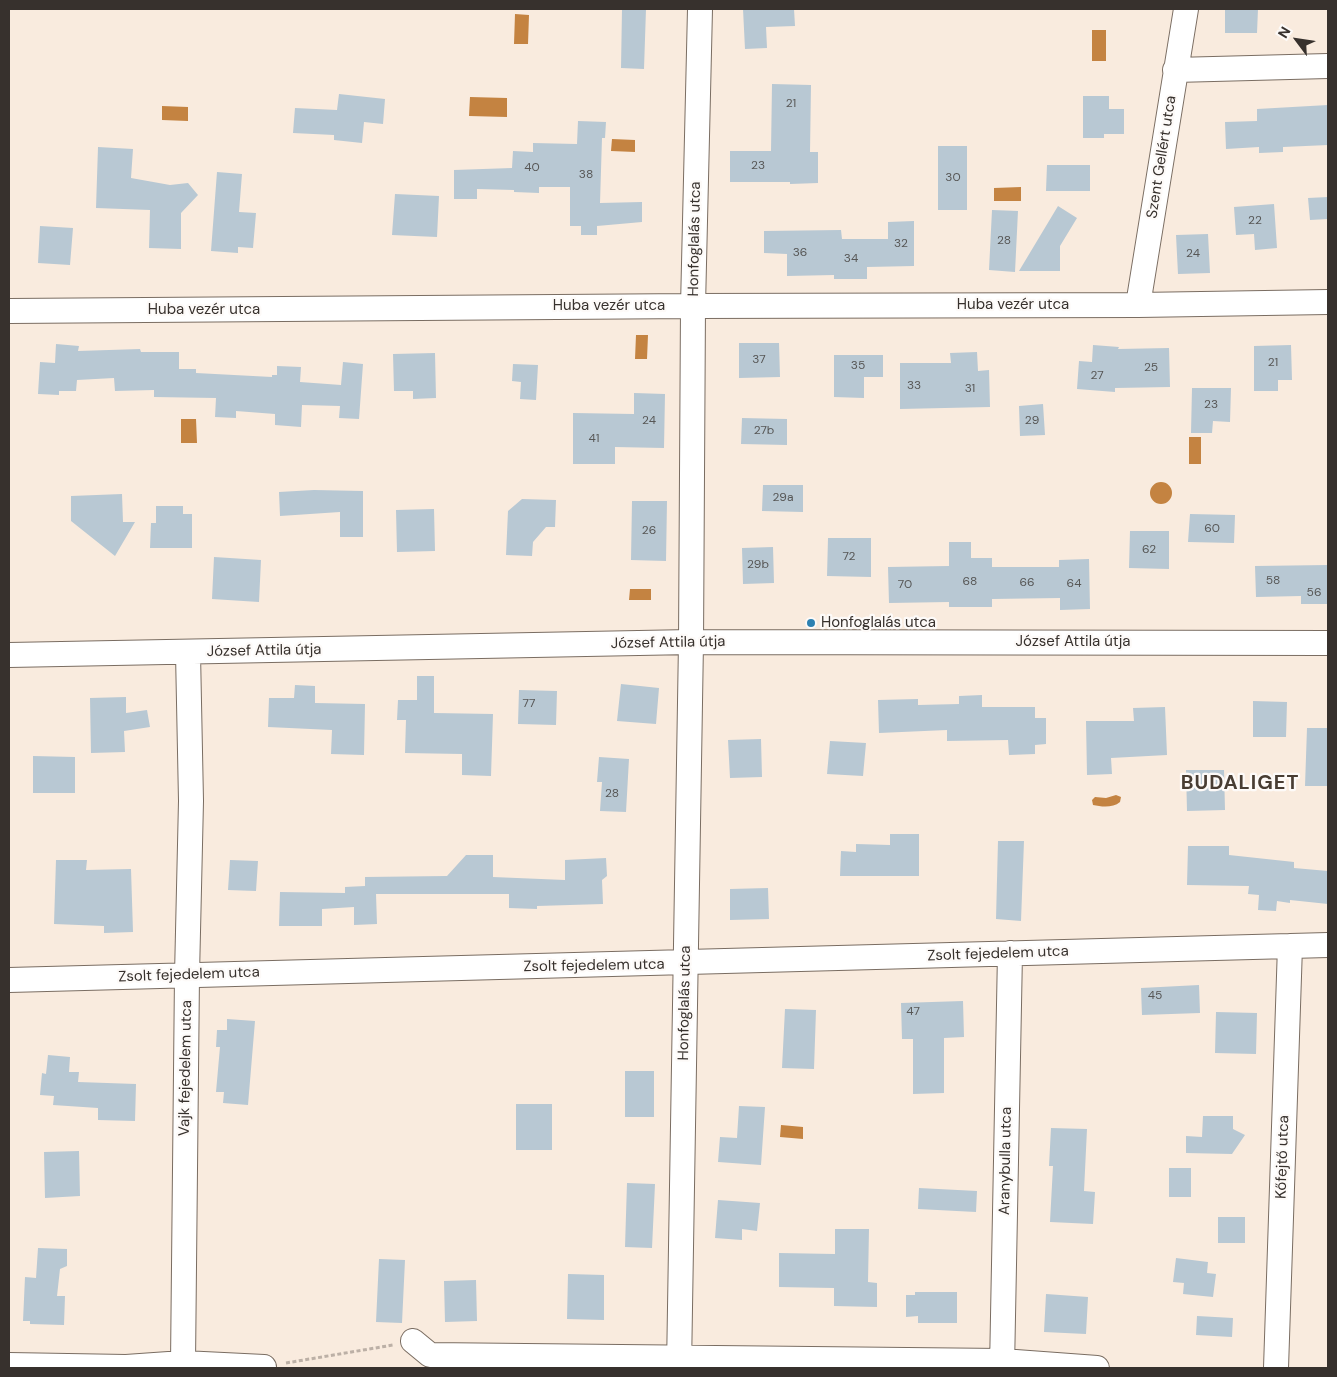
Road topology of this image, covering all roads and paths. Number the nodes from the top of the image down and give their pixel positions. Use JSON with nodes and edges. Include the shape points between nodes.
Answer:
{"nodes":[{"id":1,"x":700,"y":9,"type":"edge"},
{"id":2,"x":1186,"y":9,"type":"edge"},
{"id":3,"x":1328,"y":66,"type":"edge"},
{"id":4,"x":1176,"y":70,"type":"junction"},
{"id":5,"x":1328,"y":302,"type":"edge"},
{"id":6,"x":1138,"y":305,"type":"junction"},
{"id":7,"x":693,"y":306,"type":"junction"},
{"id":8,"x":9,"y":311,"type":"edge"},
{"id":9,"x":691,"y":642,"type":"junction"},
{"id":10,"x":1328,"y":642,"type":"edge"},
{"id":11,"x":188,"y":652,"type":"junction"},
{"id":12,"x":9,"y":655,"type":"edge"},
{"id":13,"x":1290,"y":946,"type":"junction"},
{"id":14,"x":1328,"y":946,"type":"edge"},
{"id":15,"x":1010,"y":953,"type":"junction"},
{"id":16,"x":686,"y":964,"type":"junction"},
{"id":17,"x":187,"y":975,"type":"junction"},
{"id":18,"x":9,"y":980,"type":"edge"},
{"id":19,"x":413,"y":1341,"type":"joint"},
{"id":20,"x":679,"y":1362,"type":"edge"},
{"id":21,"x":183,"y":1363,"type":"junction"},
{"id":22,"x":1002,"y":1364,"type":"edge"},
{"id":23,"x":9,"y":1365,"type":"edge"},
{"id":24,"x":264,"y":1367,"type":"joint"},
{"id":25,"x":1097,"y":1368,"type":"edge"},
{"id":26,"x":1276,"y":1368,"type":"edge"}],
"edges":[{"from":1,"to":7,"type":"street","name":"Honfoglalás utca"},
{"from":2,"to":4,"type":"street","name":"Szent Gellért utca"},
{"from":3,"to":4,"type":"street"},
{"from":4,"to":6,"type":"street","name":"Szent Gellért utca"},
{"from":5,"to":6,"type":"street","name":"Huba vezér utca"},
{"from":6,"to":7,"type":"street","name":"Huba vezér utca"},
{"from":7,"to":8,"type":"street","name":"Huba vezér utca"},
{"from":7,"to":9,"type":"street","name":"Honfoglalás utca"},
{"from":9,"to":10,"type":"street","name":"József Attila útja"},
{"from":9,"to":11,"type":"street","name":"József Attila útja"},
{"from":9,"to":16,"type":"street","name":"Honfoglalás utca"},
{"from":11,"to":12,"type":"street","name":"József Attila útja"},
{"from":11,"to":17,"type":"street","name":"Vajk fejedelem utca","via":[[191,801]]},
{"from":13,"to":14,"type":"street","name":"Zsolt fejedelem utca"},
{"from":13,"to":15,"type":"street","name":"Zsolt fejedelem utca"},
{"from":13,"to":26,"type":"street","name":"Kőfejtő utca"},
{"from":15,"to":16,"type":"street","name":"Zsolt fejedelem utca"},
{"from":15,"to":22,"type":"street","name":"Aranybulla utca"},
{"from":16,"to":17,"type":"street","name":"Zsolt fejedelem utca"},
{"from":16,"to":20,"type":"street","name":"Honfoglalás utca"},
{"from":17,"to":18,"type":"street","name":"Zsolt fejedelem utca"},
{"from":17,"to":21,"type":"street","name":"Vajk fejedelem utca"},
{"from":19,"to":20,"type":"street","via":[[430,1355]]},
{"from":19,"to":24,"type":"path"},
{"from":20,"to":22,"type":"street"},
{"from":21,"to":23,"type":"street","via":[[126,1367]]},
{"from":21,"to":24,"type":"street"},
{"from":22,"to":25,"type":"street"}]}
